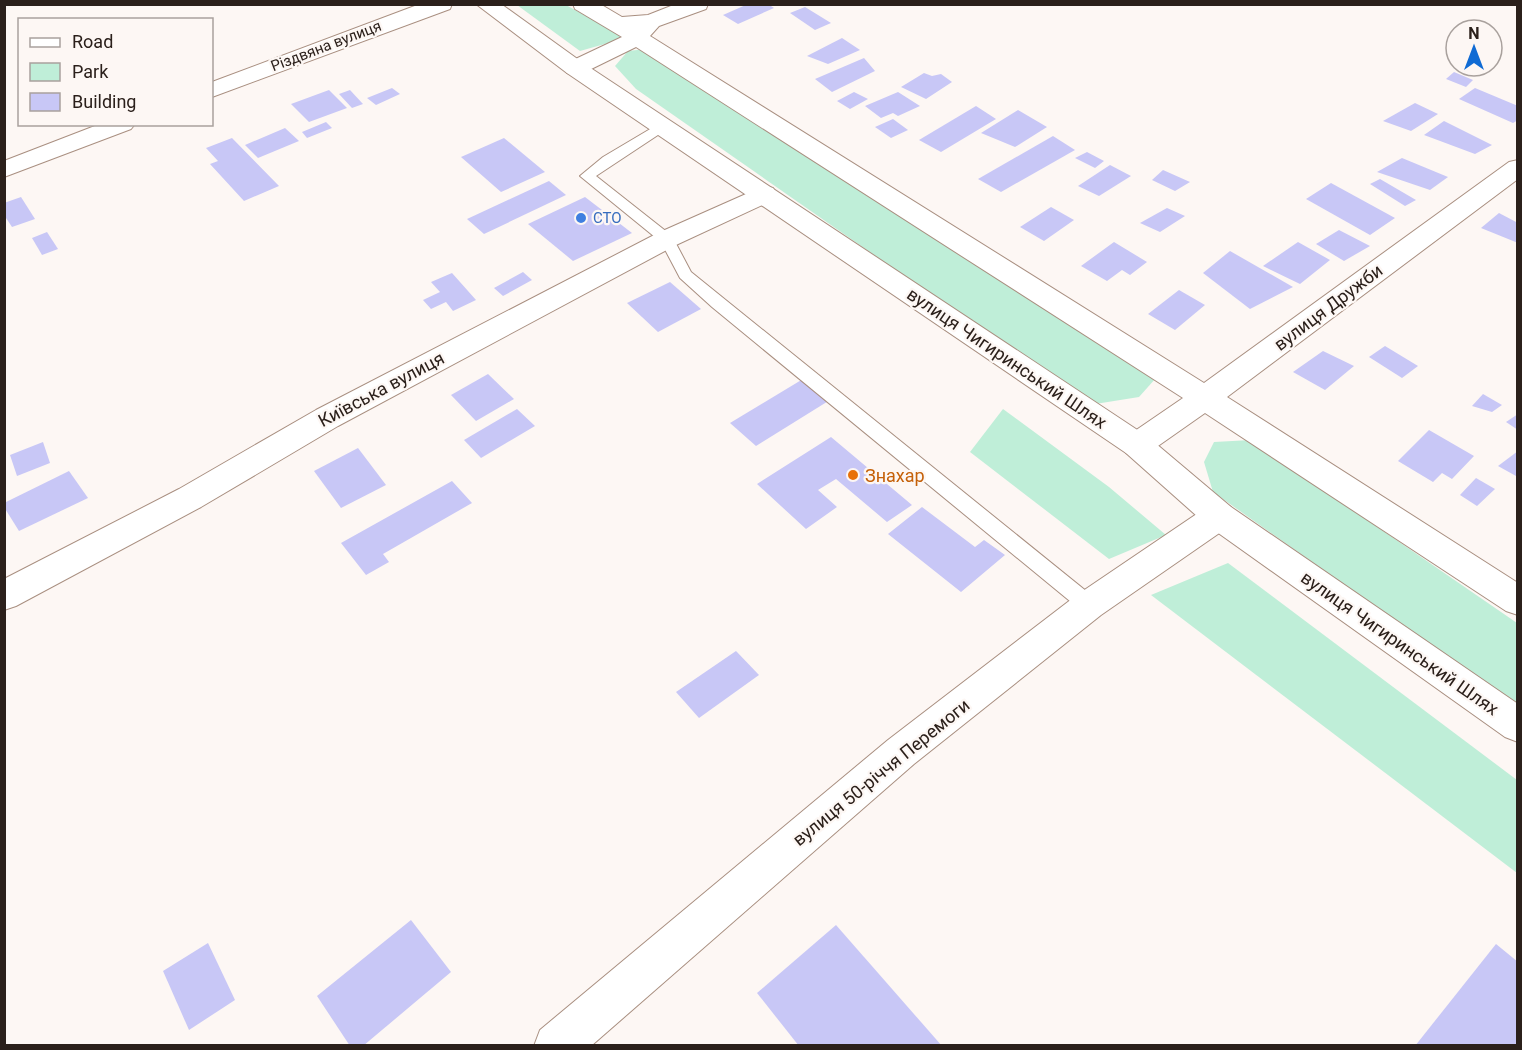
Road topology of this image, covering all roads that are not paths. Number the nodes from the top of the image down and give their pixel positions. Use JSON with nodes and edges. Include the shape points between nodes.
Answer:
{"nodes":[{"id":1,"x":442,"y":4,"type":"edge"},
{"id":2,"x":486,"y":4,"type":"edge"},
{"id":3,"x":583,"y":4,"type":"edge"},
{"id":4,"x":698,"y":4,"type":"edge"},
{"id":5,"x":635,"y":27,"type":"junction"},
{"id":6,"x":574,"y":68,"type":"junction"},
{"id":7,"x":213,"y":90,"type":"edge"},
{"id":8,"x":118,"y":126,"type":"edge"},
{"id":9,"x":662,"y":126,"type":"junction"},
{"id":10,"x":1518,"y":167,"type":"edge"},
{"id":11,"x":4,"y":170,"type":"edge"},
{"id":12,"x":764,"y":194,"type":"junction"},
{"id":13,"x":667,"y":239,"type":"junction"},
{"id":14,"x":1205,"y":398,"type":"junction"},
{"id":15,"x":1137,"y":445,"type":"junction"},
{"id":16,"x":1219,"y":516,"type":"junction"},
{"id":17,"x":4,"y":596,"type":"edge"},
{"id":18,"x":1518,"y":601,"type":"edge"},
{"id":19,"x":1089,"y":605,"type":"junction"},
{"id":20,"x":1518,"y":725,"type":"edge"},
{"id":21,"x":556,"y":1046,"type":"edge"}],
"edges":[{"from":1,"to":7,"type":"street","name":"Різдвяна вулиця"},
{"from":2,"to":6,"type":"street","name":"вулиця Чигиринський Шлях"},
{"from":3,"to":5,"type":"street"},
{"from":4,"to":5,"type":"street"},
{"from":5,"to":6,"type":"street"},
{"from":5,"to":14,"type":"street"},
{"from":6,"to":9,"type":"street","name":"вулиця Чигиринський Шлях"},
{"from":8,"to":11,"type":"street"},
{"from":9,"to":12,"type":"street","name":"вулиця Чигиринський Шлях"},
{"from":9,"to":13,"type":"lane","via":[[587,176]]},
{"from":10,"to":14,"type":"street","name":"вулиця Дружби"},
{"from":12,"to":13,"type":"street","name":"Київська вулиця"},
{"from":12,"to":15,"type":"street","name":"вулиця Чигиринський Шлях"},
{"from":13,"to":17,"type":"street","name":"Київська вулиця","via":[[327,418],[190,498]]},
{"from":13,"to":19,"type":"lane","via":[[685,276]]},
{"from":14,"to":15,"type":"street","name":"вулиця Дружби"},
{"from":14,"to":18,"type":"street"},
{"from":15,"to":16,"type":"street","name":"вулиця Чигиринський Шлях"},
{"from":16,"to":19,"type":"street","name":"вулиця 50-річчя Перемоги"},
{"from":16,"to":20,"type":"street","name":"вулиця Чигиринський Шлях"},
{"from":19,"to":21,"type":"street","name":"вулиця 50-річчя Перемоги","via":[[901,752]]}]}
